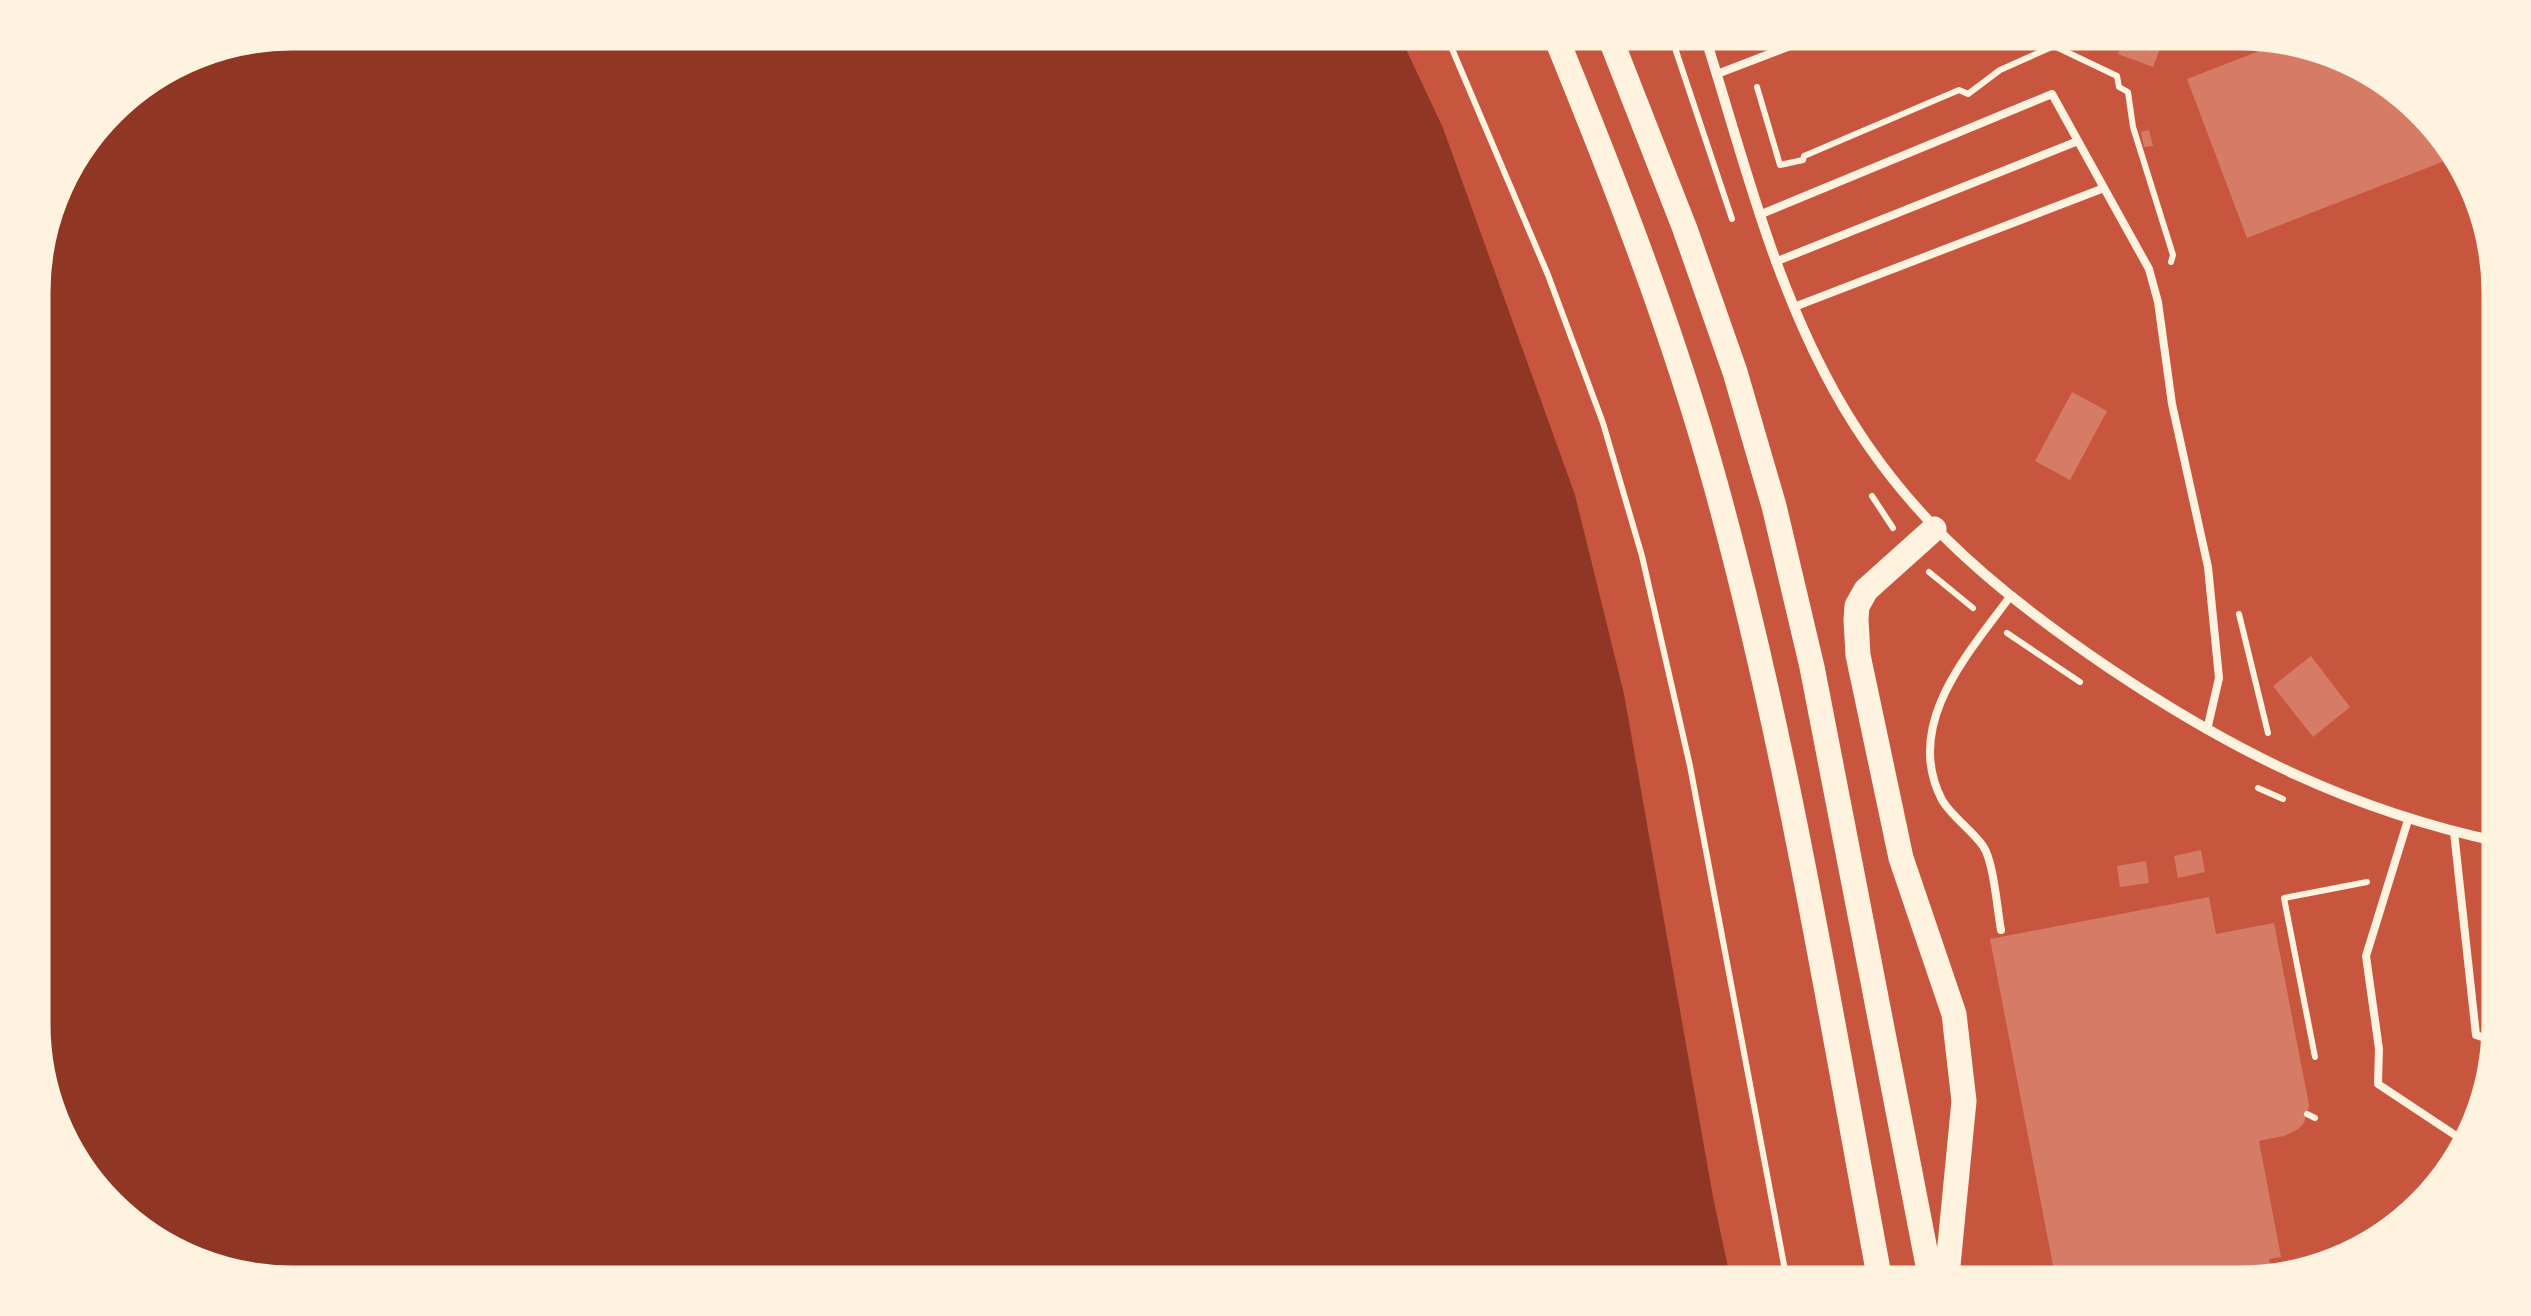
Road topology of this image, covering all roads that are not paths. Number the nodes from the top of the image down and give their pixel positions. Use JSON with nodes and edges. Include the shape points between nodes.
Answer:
{"nodes":[{"id":1,"x":1560,"y":48,"type":"edge"},
{"id":2,"x":1614,"y":48,"type":"edge"},
{"id":3,"x":1709,"y":48,"type":"edge"},
{"id":4,"x":1783,"y":48,"type":"edge"},
{"id":5,"x":1717,"y":74,"type":"junction"},
{"id":6,"x":2078,"y":141,"type":"junction"},
{"id":7,"x":2104,"y":188,"type":"junction"},
{"id":8,"x":1759,"y":215,"type":"junction"},
{"id":9,"x":1775,"y":262,"type":"junction"},
{"id":10,"x":1794,"y":307,"type":"junction"},
{"id":11,"x":1934,"y":528,"type":"junction"},
{"id":12,"x":2009,"y":598,"type":"junction"},
{"id":13,"x":2207,"y":730,"type":"junction"},
{"id":14,"x":2408,"y":820,"type":"junction"},
{"id":15,"x":2454,"y":832,"type":"junction"},
{"id":16,"x":2484,"y":839,"type":"edge"},
{"id":17,"x":2001,"y":930,"type":"dead end"},
{"id":18,"x":2483,"y":1037,"type":"edge"},
{"id":19,"x":2456,"y":1136,"type":"edge"},
{"id":20,"x":1878,"y":1268,"type":"edge"},
{"id":21,"x":1929,"y":1268,"type":"edge"},
{"id":22,"x":1948,"y":1268,"type":"edge"}],
"edges":[{"from":1,"to":20,"type":"main road","via":[[1620,198],[1716,487],[1800,856]]},
{"from":2,"to":21,"type":"main road","via":[[1685,229],[1774,506],[1816,685]]},
{"from":3,"to":5,"type":"street"},
{"from":4,"to":5,"type":"lane"},
{"from":5,"to":8,"type":"street"},
{"from":6,"to":7,"type":"lane"},
{"from":6,"to":8,"type":"lane","via":[[2052,94]]},
{"from":6,"to":9,"type":"lane"},
{"from":7,"to":10,"type":"lane"},
{"from":7,"to":13,"type":"lane","via":[[2149,269],[2158,302],[2172,404],[2208,568],[2219,678]]},
{"from":8,"to":9,"type":"street"},
{"from":9,"to":10,"type":"street"},
{"from":10,"to":11,"type":"street","via":[[1853,422]]},
{"from":11,"to":12,"type":"street"},
{"from":11,"to":22,"type":"main road","via":[[1866,590],[1856,620],[1901,858],[1954,1014],[1964,1102]]},
{"from":12,"to":13,"type":"street"},
{"from":12,"to":17,"type":"lane","via":[[1948,686],[1929,739],[1943,802],[1986,850]]},
{"from":13,"to":14,"type":"street","via":[[2339,796]]},
{"from":14,"to":15,"type":"street"},
{"from":14,"to":19,"type":"lane","via":[[2366,956],[2378,1084]]},
{"from":15,"to":16,"type":"street"},
{"from":15,"to":18,"type":"lane","via":[[2476,1035]]}]}
